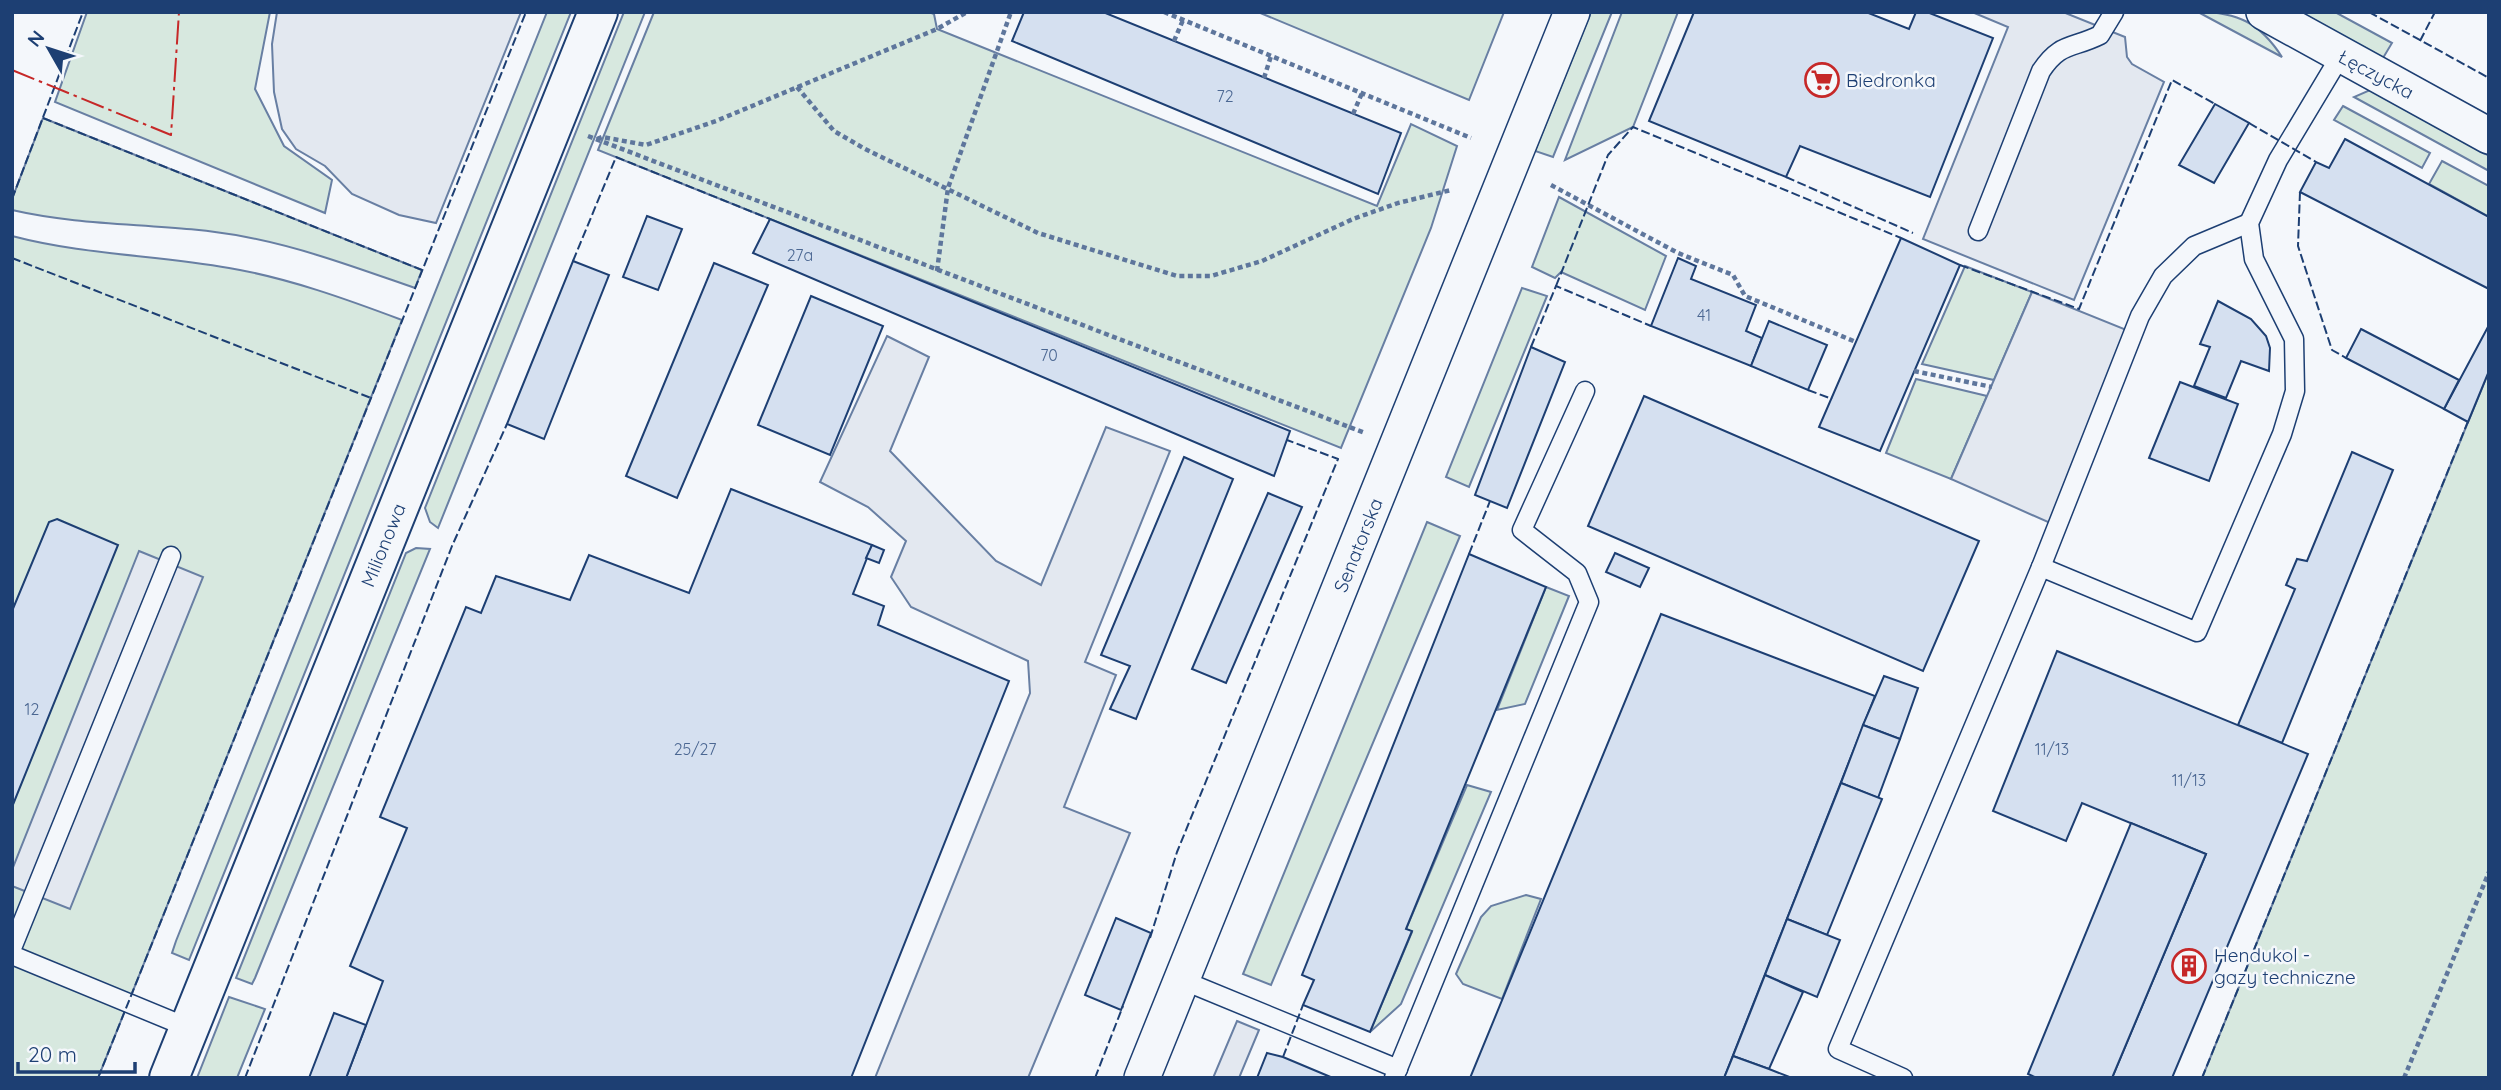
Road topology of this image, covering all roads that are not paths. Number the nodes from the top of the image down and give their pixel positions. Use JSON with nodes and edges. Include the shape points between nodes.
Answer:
{"nodes":[{"id":1,"x":598,"y":12,"type":"edge"},
{"id":2,"x":1572,"y":12,"type":"edge"},
{"id":3,"x":2114,"y":12,"type":"edge"},
{"id":4,"x":2264,"y":12,"type":"edge"},
{"id":5,"x":2341,"y":55,"type":"junction"},
{"id":6,"x":2489,"y":136,"type":"edge"},
{"id":7,"x":2249,"y":223,"type":"junction"},
{"id":8,"x":1978,"y":230,"type":"dead end"},
{"id":9,"x":1585,"y":391,"type":"dead end"},
{"id":10,"x":171,"y":556,"type":"dead end"},
{"id":11,"x":2041,"y":567,"type":"junction"},
{"id":12,"x":12,"y":948,"type":"edge"},
{"id":13,"x":12,"y":955,"type":"edge"},
{"id":14,"x":1182,"y":980,"type":"junction"},
{"id":15,"x":189,"y":1028,"type":"junction"},
{"id":16,"x":1396,"y":1073,"type":"edge"},
{"id":17,"x":169,"y":1078,"type":"edge"},
{"id":18,"x":1142,"y":1078,"type":"edge"},
{"id":19,"x":1903,"y":1078,"type":"edge"}],
"edges":[{"from":1,"to":15,"type":"street","name":"Milionowa"},
{"from":2,"to":14,"type":"street","name":"Senatorska"},
{"from":3,"to":8,"type":"lane","via":[[2100,35],[2063,46],[2041,71]]},
{"from":4,"to":5,"type":"street","name":"Łęczycka"},
{"from":5,"to":6,"type":"street","name":"Łęczycka"},
{"from":5,"to":7,"type":"lane","via":[[2278,160]]},
{"from":7,"to":11,"type":"lane","via":[[2194,246],[2163,276],[2140,316]]},
{"from":7,"to":11,"type":"lane","via":[[2254,259],[2294,339],[2295,391],[2282,434],[2197,632]]},
{"from":9,"to":16,"type":"lane","via":[[1522,530],[1577,573],[1589,602]]},
{"from":10,"to":12,"type":"lane"},
{"from":11,"to":19,"type":"lane","via":[[1838,1049]]},
{"from":13,"to":15,"type":"lane"},
{"from":14,"to":16,"type":"lane"},
{"from":14,"to":18,"type":"street","name":"Senatorska"},
{"from":15,"to":17,"type":"street","name":"Milionowa"}]}
